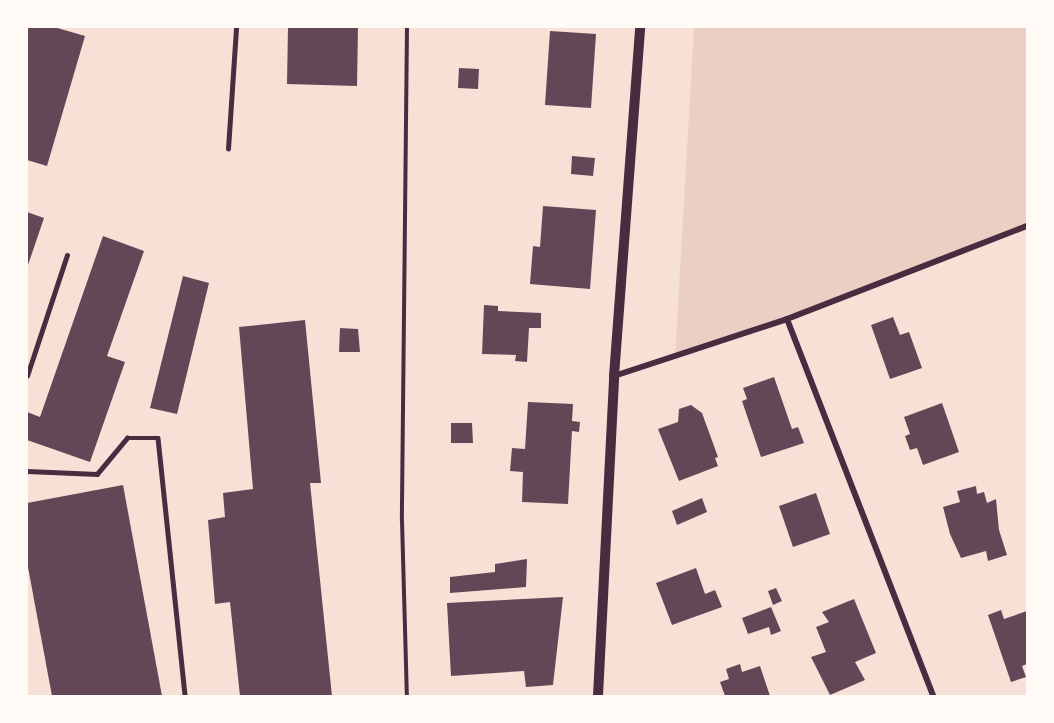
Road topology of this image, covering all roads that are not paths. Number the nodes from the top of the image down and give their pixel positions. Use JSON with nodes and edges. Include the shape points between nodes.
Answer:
{"nodes":[{"id":1,"x":236,"y":27,"type":"edge"},
{"id":2,"x":640,"y":27,"type":"edge"},
{"id":3,"x":228,"y":149,"type":"dead end"},
{"id":4,"x":1027,"y":226,"type":"edge"},
{"id":5,"x":67,"y":255,"type":"dead end"},
{"id":6,"x":787,"y":319,"type":"junction"},
{"id":7,"x":27,"y":375,"type":"edge"},
{"id":8,"x":614,"y":376,"type":"junction"},
{"id":9,"x":27,"y":471,"type":"edge"},
{"id":10,"x":185,"y":696,"type":"edge"},
{"id":11,"x":598,"y":696,"type":"edge"},
{"id":12,"x":933,"y":696,"type":"edge"}],
"edges":[{"from":1,"to":3,"type":"lane"},
{"from":2,"to":8,"type":"street"},
{"from":4,"to":6,"type":"street"},
{"from":5,"to":7,"type":"lane"},
{"from":6,"to":8,"type":"street"},
{"from":6,"to":12,"type":"street"},
{"from":8,"to":11,"type":"street"},
{"from":9,"to":10,"type":"lane","via":[[97,474],[127,438],[158,438]]}]}
